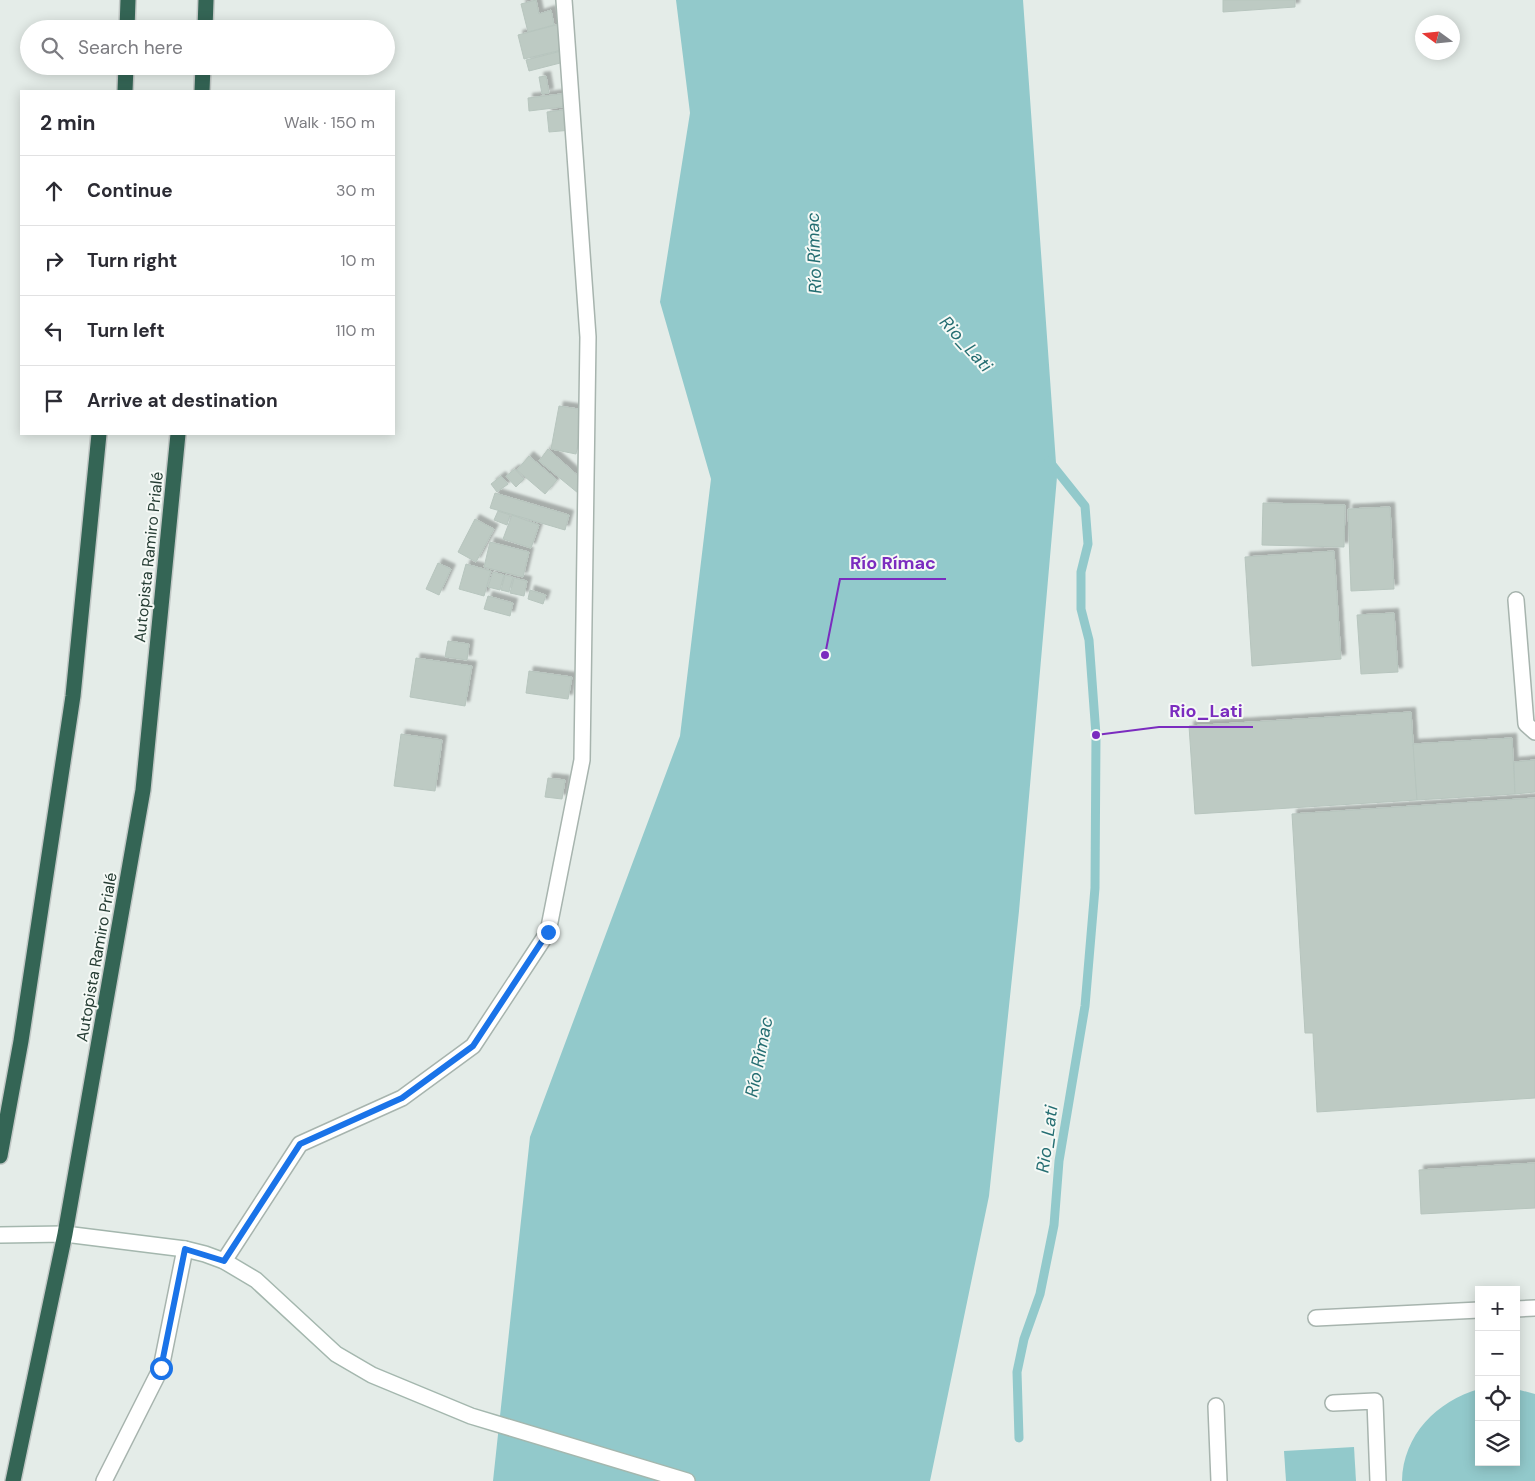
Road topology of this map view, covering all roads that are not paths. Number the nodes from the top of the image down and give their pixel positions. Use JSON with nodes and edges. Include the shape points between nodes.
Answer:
{"nodes":[{"id":1,"x":128,"y":0,"type":"edge"},
{"id":2,"x":206,"y":0,"type":"edge"},
{"id":3,"x":564,"y":0,"type":"edge"},
{"id":4,"x":127,"y":20,"type":"edge"},
{"id":5,"x":205,"y":20,"type":"edge"},
{"id":6,"x":126,"y":75,"type":"edge"},
{"id":7,"x":203,"y":75,"type":"edge"},
{"id":8,"x":125,"y":90,"type":"edge"},
{"id":9,"x":202,"y":90,"type":"edge"},
{"id":10,"x":99,"y":435,"type":"edge"},
{"id":11,"x":178,"y":435,"type":"edge"},
{"id":12,"x":1516,"y":600,"type":"dead end"},
{"id":13,"x":1535,"y":732,"type":"edge"},
{"id":14,"x":0,"y":1156,"type":"edge"},
{"id":15,"x":65,"y":1234,"type":"junction"},
{"id":16,"x":0,"y":1235,"type":"edge"},
{"id":17,"x":185,"y":1249,"type":"junction"},
{"id":18,"x":224,"y":1261,"type":"junction"},
{"id":19,"x":1535,"y":1308,"type":"edge"},
{"id":20,"x":1520,"y":1309,"type":"edge"},
{"id":21,"x":1475,"y":1310,"type":"edge"},
{"id":22,"x":1316,"y":1318,"type":"dead end"},
{"id":23,"x":1333,"y":1403,"type":"dead end"},
{"id":24,"x":1216,"y":1406,"type":"dead end"},
{"id":25,"x":13,"y":1481,"type":"edge"},
{"id":26,"x":104,"y":1481,"type":"edge"},
{"id":27,"x":686,"y":1481,"type":"edge"},
{"id":28,"x":1219,"y":1481,"type":"edge"},
{"id":29,"x":1378,"y":1481,"type":"edge"}],
"edges":[{"from":1,"to":4,"type":"highway"},
{"from":2,"to":5,"type":"highway"},
{"from":3,"to":18,"type":"street","via":[[588,337],[582,760],[548,932],[473,1046],[402,1098],[300,1144]]},
{"from":6,"to":8,"type":"highway"},
{"from":7,"to":9,"type":"highway"},
{"from":10,"to":14,"type":"highway","via":[[73,696],[22,1041]]},
{"from":11,"to":15,"type":"highway","name":"Autopista Ramiro Prialé","via":[[143,790]]},
{"from":12,"to":13,"type":"street","via":[[1526,724]]},
{"from":15,"to":16,"type":"street"},
{"from":15,"to":17,"type":"street"},
{"from":15,"to":25,"type":"highway","name":"Autopista Ramiro Prialé"},
{"from":17,"to":18,"type":"street"},
{"from":17,"to":26,"type":"street","via":[[161,1368]]},
{"from":18,"to":27,"type":"street","via":[[256,1280],[336,1354],[372,1375],[471,1416]]},
{"from":19,"to":20,"type":"street"},
{"from":21,"to":22,"type":"street"},
{"from":23,"to":29,"type":"street","via":[[1375,1401]]},
{"from":24,"to":28,"type":"street"}]}
